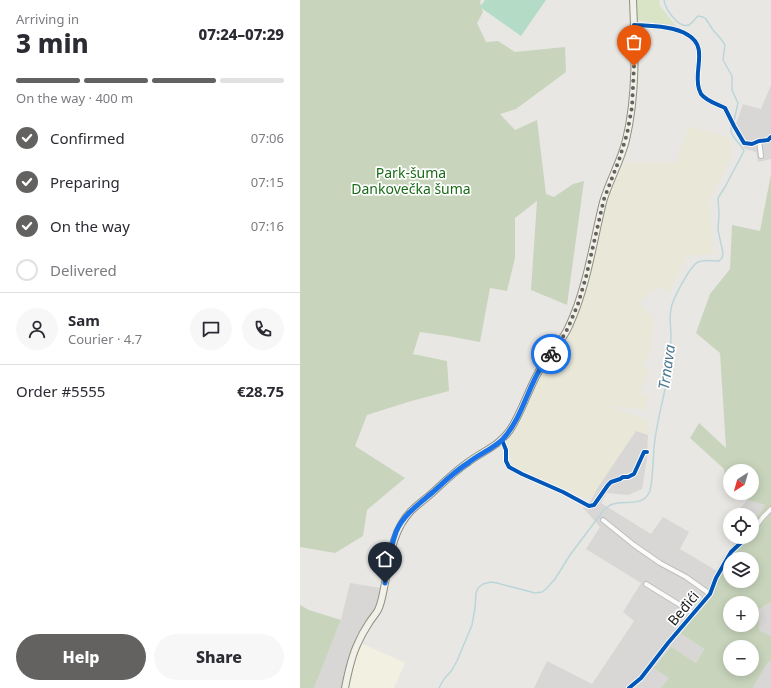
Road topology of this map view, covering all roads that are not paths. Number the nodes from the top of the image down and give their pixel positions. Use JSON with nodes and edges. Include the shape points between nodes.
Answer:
{"nodes":[{"id":1,"x":633,"y":0,"type":"edge"},
{"id":2,"x":634,"y":25,"type":"junction"},
{"id":3,"x":771,"y":137,"type":"edge"},
{"id":4,"x":759,"y":141,"type":"junction"},
{"id":5,"x":761,"y":156,"type":"dead end"},
{"id":6,"x":502,"y":440,"type":"junction"},
{"id":7,"x":647,"y":452,"type":"dead end"},
{"id":8,"x":771,"y":509,"type":"edge"},
{"id":9,"x":603,"y":520,"type":"dead end"},
{"id":10,"x":759,"y":522,"type":"edge"},
{"id":11,"x":740,"y":544,"type":"edge"},
{"id":12,"x":646,"y":584,"type":"dead end"},
{"id":13,"x":710,"y":594,"type":"junction"},
{"id":14,"x":693,"y":613,"type":"junction"},
{"id":15,"x":346,"y":688,"type":"edge"},
{"id":16,"x":629,"y":688,"type":"edge"}],
"edges":[{"from":1,"to":2,"type":"main road"},
{"from":2,"to":4,"type":"street","via":[[683,32],[695,40],[699,48],[698,84],[701,94],[726,108],[744,143],[752,144]]},
{"from":2,"to":6,"type":"main road","via":[[632,107],[629,124],[604,199],[578,304],[568,328],[540,368],[519,414]]},
{"from":3,"to":4,"type":"street"},
{"from":4,"to":5,"type":"street"},
{"from":6,"to":7,"type":"street","via":[[509,466],[589,506],[594,505],[611,482],[634,474],[644,452]]},
{"from":6,"to":15,"type":"main road","via":[[456,471],[403,520],[393,542],[378,610],[358,642],[350,662]]},
{"from":8,"to":10,"type":"street"},
{"from":9,"to":13,"type":"street","via":[[660,563],[686,576]]},
{"from":11,"to":13,"type":"street","name":"Beđići","via":[[731,552]]},
{"from":12,"to":14,"type":"street"},
{"from":13,"to":14,"type":"street","name":"Beđići"},
{"from":14,"to":16,"type":"street","name":"Beđići","via":[[641,678]]}]}
